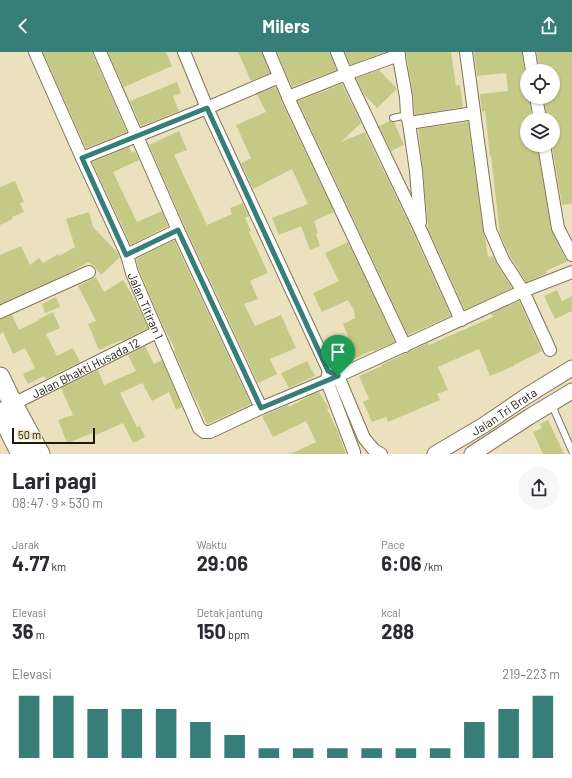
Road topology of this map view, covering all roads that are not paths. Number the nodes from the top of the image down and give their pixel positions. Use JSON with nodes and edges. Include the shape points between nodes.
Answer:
{"nodes":[{"id":1,"x":35,"y":52,"type":"edge"},
{"id":2,"x":100,"y":52,"type":"edge"},
{"id":3,"x":184,"y":52,"type":"edge"},
{"id":4,"x":269,"y":52,"type":"edge"},
{"id":5,"x":337,"y":52,"type":"edge"},
{"id":6,"x":466,"y":52,"type":"edge"},
{"id":7,"x":529,"y":52,"type":"edge"},
{"id":8,"x":399,"y":53,"type":"edge"},
{"id":9,"x":531,"y":64,"type":"edge"},
{"id":10,"x":346,"y":74,"type":"junction"},
{"id":11,"x":279,"y":77,"type":"junction"},
{"id":12,"x":288,"y":97,"type":"junction"},
{"id":13,"x":207,"y":108,"type":"junction"},
{"id":14,"x":474,"y":113,"type":"junction"},
{"id":15,"x":394,"y":118,"type":"dead end"},
{"id":16,"x":408,"y":119,"type":"junction"},
{"id":17,"x":136,"y":136,"type":"junction"},
{"id":18,"x":545,"y":152,"type":"edge"},
{"id":19,"x":82,"y":158,"type":"junction"},
{"id":20,"x":178,"y":230,"type":"junction"},
{"id":21,"x":420,"y":230,"type":"junction"},
{"id":22,"x":126,"y":255,"type":"junction"},
{"id":23,"x":572,"y":255,"type":"edge"},
{"id":24,"x":89,"y":272,"type":"dead end"},
{"id":25,"x":572,"y":272,"type":"edge"},
{"id":26,"x":523,"y":291,"type":"junction"},
{"id":27,"x":0,"y":312,"type":"edge"},
{"id":28,"x":461,"y":320,"type":"junction"},
{"id":29,"x":158,"y":332,"type":"junction"},
{"id":30,"x":405,"y":346,"type":"junction"},
{"id":31,"x":550,"y":350,"type":"dead end"},
{"id":32,"x":572,"y":368,"type":"edge"},
{"id":33,"x":331,"y":376,"type":"junction"},
{"id":34,"x":0,"y":378,"type":"edge"},
{"id":35,"x":572,"y":391,"type":"edge"},
{"id":36,"x":551,"y":403,"type":"junction"},
{"id":37,"x":7,"y":408,"type":"edge"},
{"id":38,"x":261,"y":408,"type":"junction"},
{"id":39,"x":484,"y":425,"type":"junction"},
{"id":40,"x":493,"y":440,"type":"junction"},
{"id":41,"x":572,"y":451,"type":"edge"},
{"id":42,"x":21,"y":454,"type":"edge"},
{"id":43,"x":40,"y":454,"type":"edge"},
{"id":44,"x":354,"y":454,"type":"edge"},
{"id":45,"x":381,"y":454,"type":"edge"},
{"id":46,"x":435,"y":454,"type":"edge"},
{"id":47,"x":472,"y":454,"type":"edge"}],
"edges":[{"from":1,"to":19,"type":"street","name":"Jalan Titiran 1"},
{"from":2,"to":17,"type":"street"},
{"from":3,"to":13,"type":"street"},
{"from":4,"to":11,"type":"street"},
{"from":5,"to":10,"type":"street"},
{"from":6,"to":14,"type":"street"},
{"from":7,"to":9,"type":"street"},
{"from":8,"to":10,"type":"street"},
{"from":8,"to":16,"type":"street"},
{"from":10,"to":12,"type":"street"},
{"from":10,"to":21,"type":"street"},
{"from":11,"to":12,"type":"street"},
{"from":11,"to":13,"type":"street"},
{"from":12,"to":30,"type":"street"},
{"from":13,"to":17,"type":"street"},
{"from":13,"to":33,"type":"street"},
{"from":14,"to":16,"type":"street"},
{"from":14,"to":26,"type":"street","via":[[490,230],[503,260]]},
{"from":15,"to":16,"type":"lane"},
{"from":16,"to":21,"type":"street","via":[[416,171]]},
{"from":17,"to":19,"type":"street"},
{"from":17,"to":20,"type":"street"},
{"from":18,"to":23,"type":"street","via":[[558,228]]},
{"from":19,"to":22,"type":"street","name":"Jalan Titiran 1"},
{"from":20,"to":22,"type":"street"},
{"from":20,"to":38,"type":"street"},
{"from":21,"to":28,"type":"street"},
{"from":22,"to":29,"type":"street","name":"Jalan Titiran 1"},
{"from":24,"to":27,"type":"street"},
{"from":25,"to":26,"type":"street"},
{"from":26,"to":28,"type":"street"},
{"from":26,"to":31,"type":"street"},
{"from":28,"to":30,"type":"street"},
{"from":29,"to":37,"type":"street","name":"Jalan Bhakti Husada 12"},
{"from":29,"to":38,"type":"street","name":"Jalan Titiran 1","via":[[199,428],[204,432],[210,432]]},
{"from":30,"to":33,"type":"street"},
{"from":32,"to":39,"type":"street","name":"Jalan Tri Brata"},
{"from":33,"to":38,"type":"street"},
{"from":33,"to":44,"type":"street"},
{"from":33,"to":45,"type":"street","via":[[364,438]]},
{"from":34,"to":37,"type":"main road"},
{"from":35,"to":36,"type":"street","name":"Jalan Tri Brata"},
{"from":36,"to":40,"type":"street","name":"Jalan Tri Brata"},
{"from":36,"to":41,"type":"lane"},
{"from":37,"to":42,"type":"main road"},
{"from":37,"to":43,"type":"main road"},
{"from":39,"to":40,"type":"street"},
{"from":39,"to":46,"type":"street","name":"Jalan Tri Brata"},
{"from":40,"to":47,"type":"street","name":"Jalan Tri Brata"}]}
